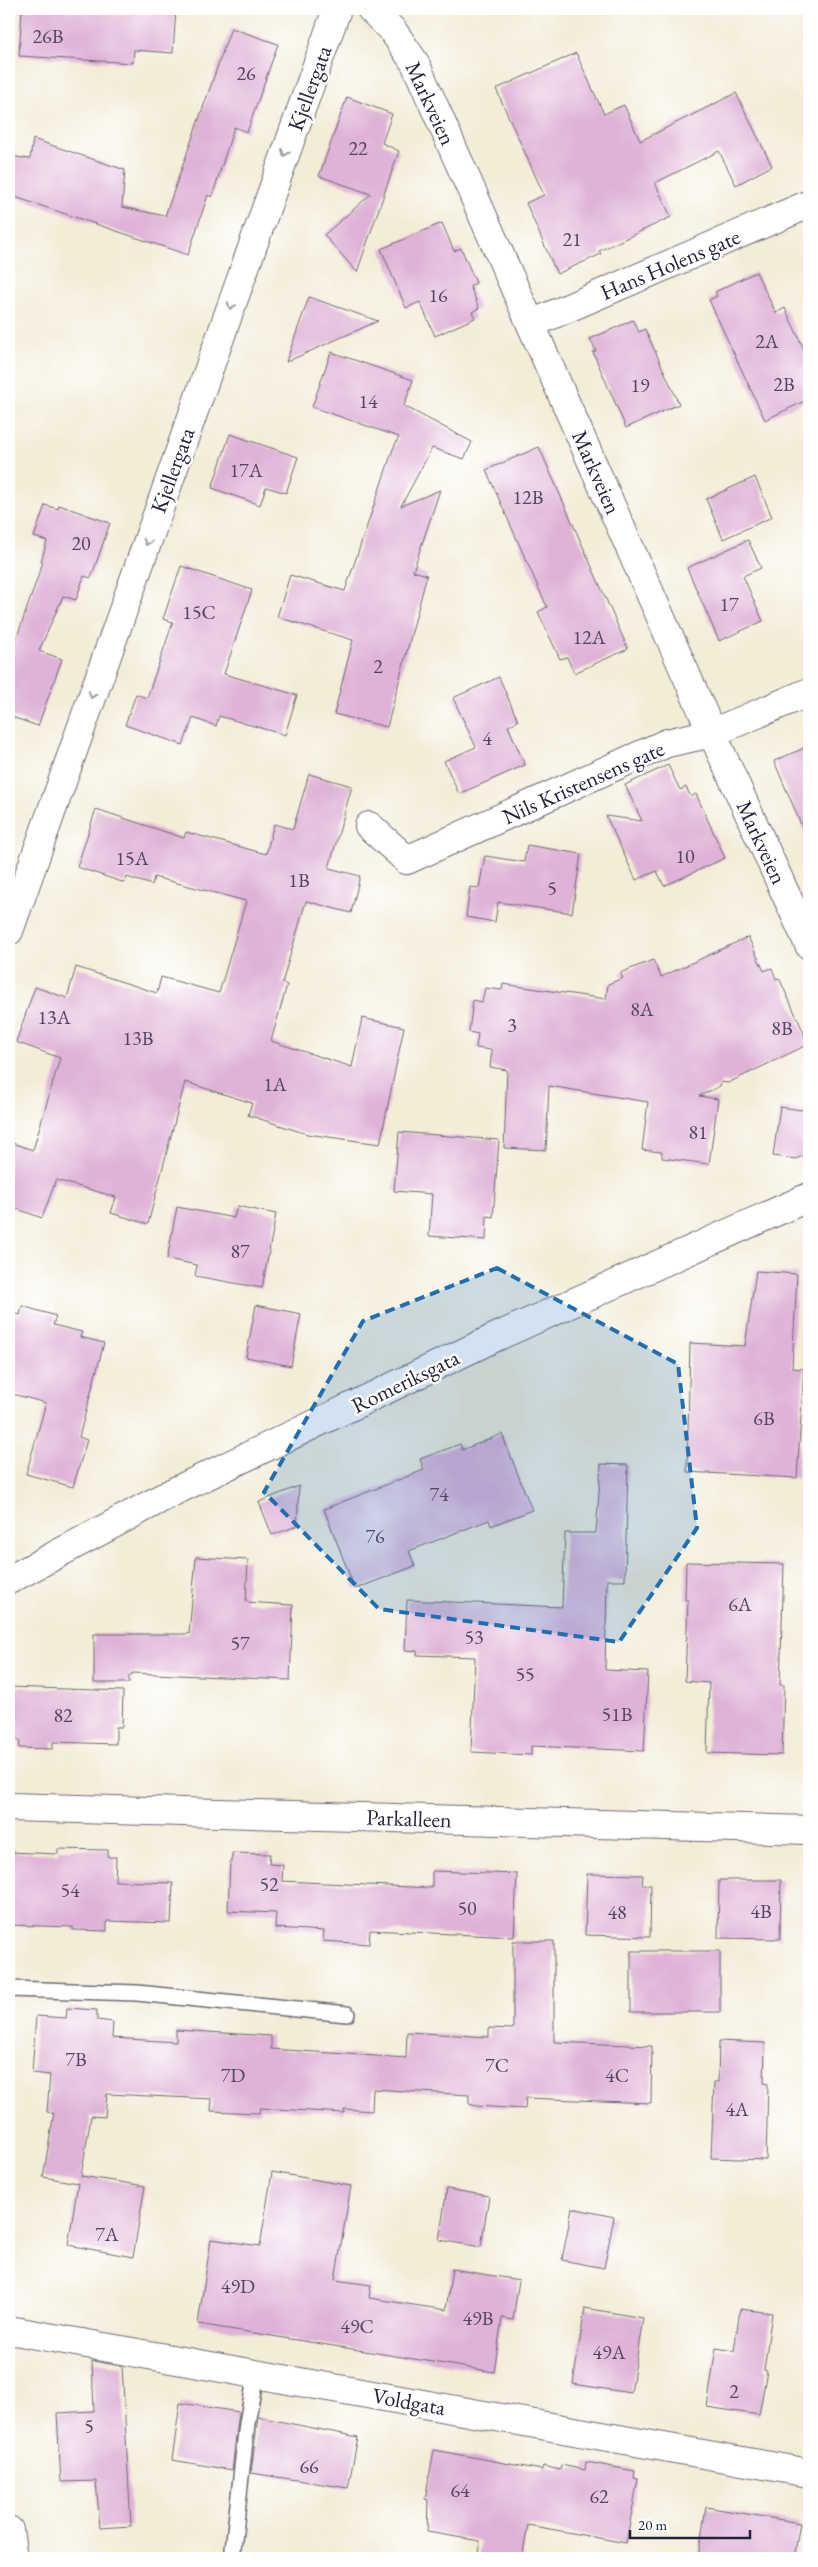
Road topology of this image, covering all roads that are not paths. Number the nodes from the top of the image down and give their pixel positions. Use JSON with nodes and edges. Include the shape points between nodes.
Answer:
{"nodes":[{"id":1,"x":337,"y":9,"type":"edge"},
{"id":2,"x":371,"y":9,"type":"edge"},
{"id":3,"x":809,"y":204,"type":"edge"},
{"id":4,"x":531,"y":324,"type":"junction"},
{"id":5,"x":809,"y":692,"type":"edge"},
{"id":6,"x":712,"y":733,"type":"junction"},
{"id":7,"x":369,"y":826,"type":"dead end"},
{"id":8,"x":9,"y":931,"type":"edge"},
{"id":9,"x":809,"y":945,"type":"edge"},
{"id":10,"x":809,"y":1197,"type":"edge"},
{"id":11,"x":9,"y":1580,"type":"edge"},
{"id":12,"x":9,"y":1807,"type":"edge"},
{"id":13,"x":809,"y":1830,"type":"edge"},
{"id":14,"x":9,"y":1990,"type":"edge"},
{"id":15,"x":347,"y":2014,"type":"dead end"},
{"id":16,"x":9,"y":2330,"type":"edge"},
{"id":17,"x":256,"y":2374,"type":"junction"},
{"id":18,"x":809,"y":2473,"type":"edge"},
{"id":19,"x":9,"y":2530,"type":"edge"},
{"id":20,"x":233,"y":2549,"type":"dead end"},
{"id":21,"x":13,"y":2558,"type":"edge"}],
"edges":[{"from":1,"to":8,"type":"street","name":"Kjellergata","one_way":true},
{"from":2,"to":4,"type":"street","name":"Markveien","via":[[393,31],[415,63]]},
{"from":3,"to":4,"type":"street","name":"Hans Holens gate"},
{"from":4,"to":6,"type":"street","name":"Markveien"},
{"from":5,"to":6,"type":"street","name":"Nils Kristensens gate"},
{"from":6,"to":7,"type":"street","name":"Nils Kristensens gate","via":[[667,743],[408,860]]},
{"from":6,"to":9,"type":"street","name":"Markveien"},
{"from":10,"to":11,"type":"street","name":"Romeriksgata","via":[[494,1338],[218,1470]]},
{"from":12,"to":13,"type":"street","name":"Parkalleen"},
{"from":14,"to":15,"type":"lane","via":[[138,1993]]},
{"from":16,"to":17,"type":"street","name":"Voldgata"},
{"from":17,"to":18,"type":"street","name":"Voldgata"},
{"from":17,"to":20,"type":"lane"},
{"from":19,"to":21,"type":"street"}]}
